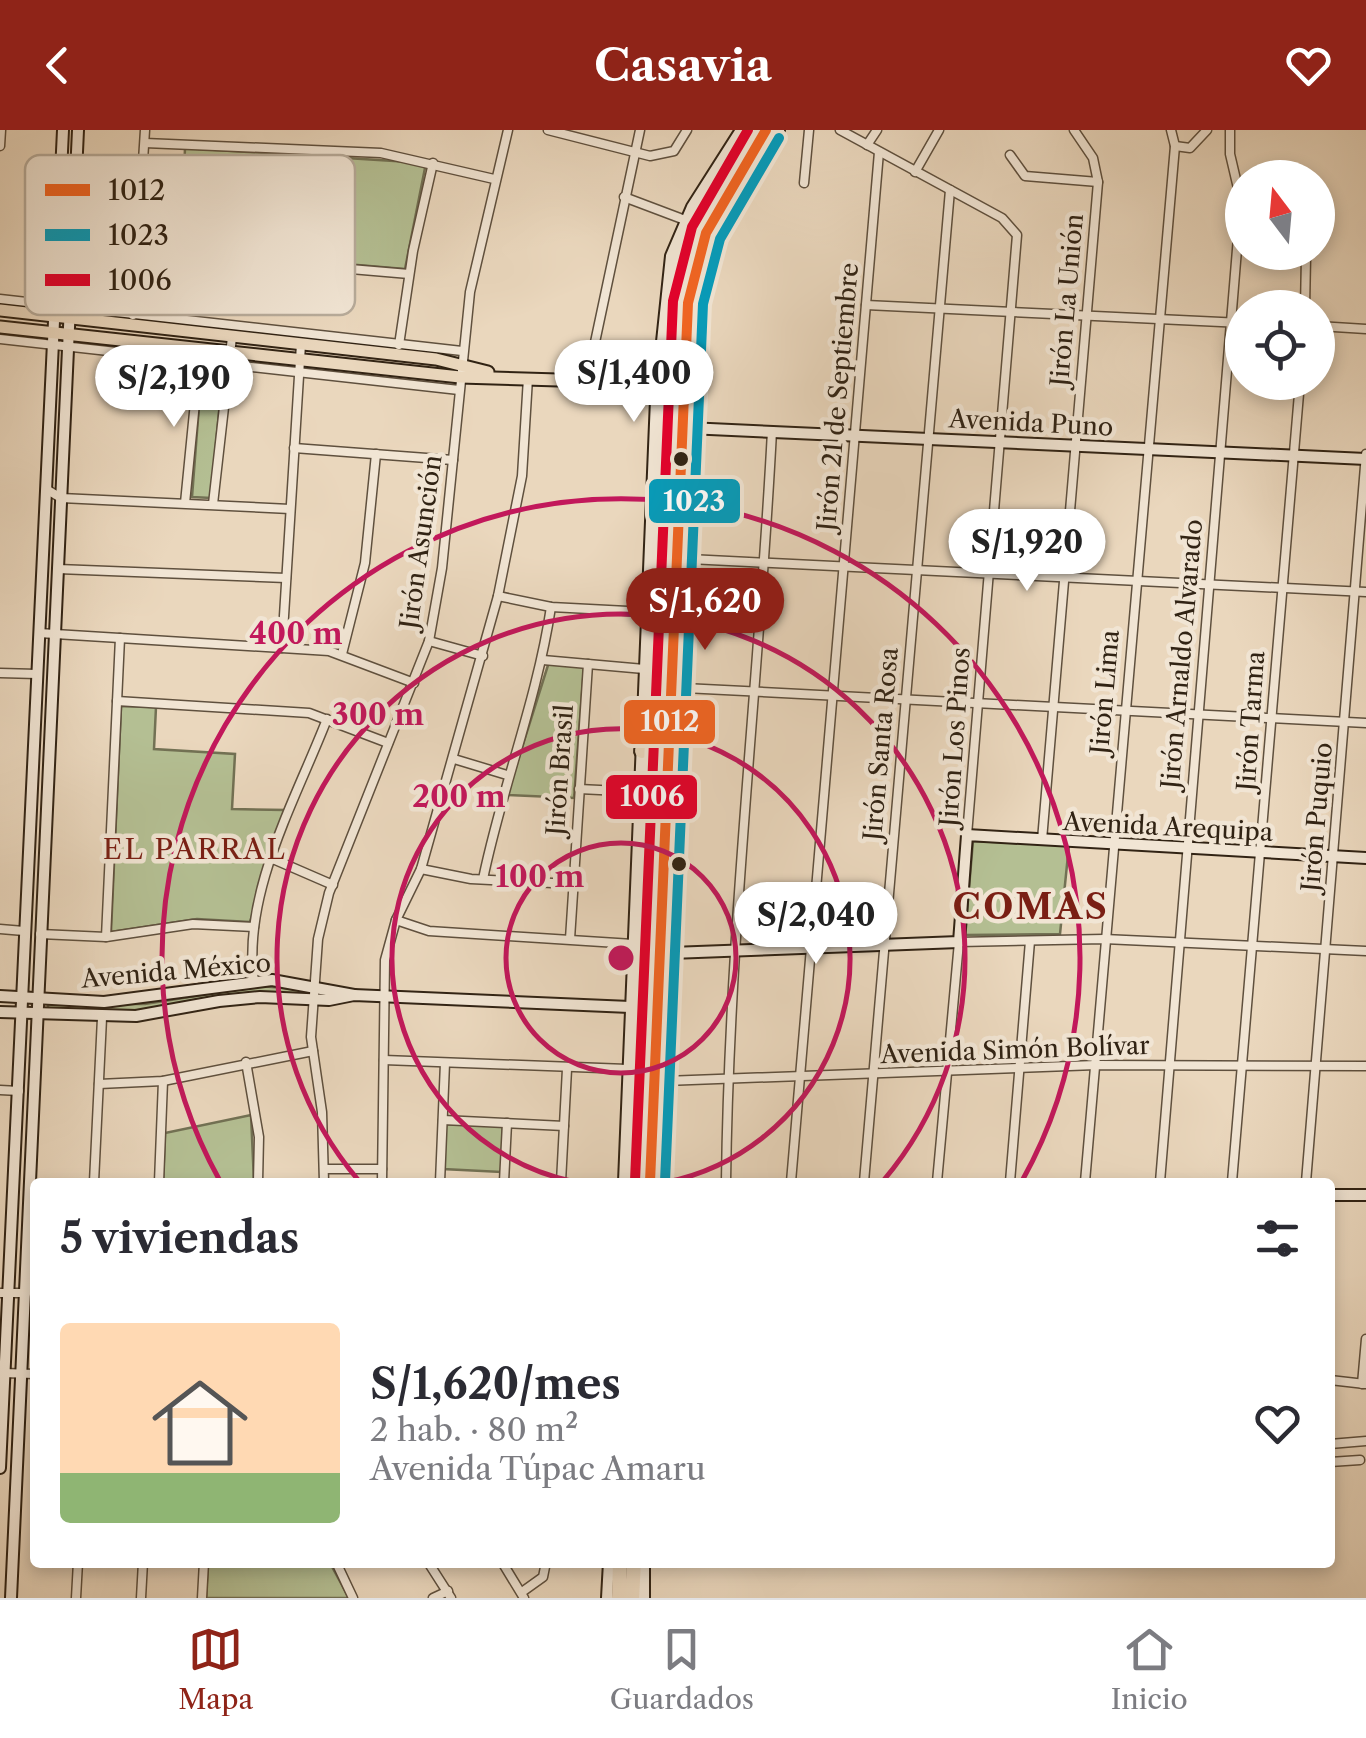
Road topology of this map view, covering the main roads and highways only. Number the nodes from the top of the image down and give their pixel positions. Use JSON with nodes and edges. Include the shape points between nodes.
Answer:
{"nodes":[{"id":1,"x":63,"y":130,"type":"edge"},
{"id":2,"x":78,"y":130,"type":"edge"},
{"id":3,"x":741,"y":130,"type":"edge"},
{"id":4,"x":752,"y":130,"type":"edge"},
{"id":5,"x":766,"y":130,"type":"edge"},
{"id":6,"x":779,"y":130,"type":"edge"},
{"id":7,"x":62,"y":155,"type":"edge"},
{"id":8,"x":77,"y":155,"type":"edge"},
{"id":9,"x":0,"y":310,"type":"edge"},
{"id":10,"x":25,"y":310,"type":"edge"},
{"id":11,"x":53,"y":315,"type":"edge"},
{"id":12,"x":68,"y":315,"type":"edge"},
{"id":13,"x":82,"y":315,"type":"edge"},
{"id":14,"x":0,"y":326,"type":"edge"},
{"id":15,"x":51,"y":339,"type":"junction"},
{"id":16,"x":66,"y":341,"type":"junction"},
{"id":17,"x":460,"y":371,"type":"junction"},
{"id":18,"x":659,"y":383,"type":"junction"},
{"id":19,"x":683,"y":427,"type":"junction"},
{"id":20,"x":1366,"y":457,"type":"edge"},
{"id":21,"x":657,"y":647,"type":"junction"},
{"id":22,"x":642,"y":752,"type":"junction"},
{"id":23,"x":968,"y":835,"type":"joint"},
{"id":24,"x":1366,"y":858,"type":"edge"},
{"id":25,"x":671,"y":953,"type":"junction"},
{"id":26,"x":354,"y":995,"type":"junction"},
{"id":27,"x":0,"y":996,"type":"edge"},
{"id":28,"x":22,"y":997,"type":"junction"},
{"id":29,"x":39,"y":1000,"type":"junction"},
{"id":30,"x":630,"y":1006,"type":"junction"},
{"id":31,"x":0,"y":1012,"type":"edge"},
{"id":32,"x":21,"y":1013,"type":"junction"},
{"id":33,"x":38,"y":1016,"type":"junction"},
{"id":34,"x":31,"y":1178,"type":"edge"},
{"id":35,"x":624,"y":1178,"type":"edge"},
{"id":36,"x":636,"y":1178,"type":"edge"},
{"id":37,"x":650,"y":1178,"type":"edge"},
{"id":38,"x":662,"y":1178,"type":"edge"},
{"id":39,"x":1366,"y":1195,"type":"edge"},
{"id":40,"x":1335,"y":1196,"type":"edge"},
{"id":41,"x":30,"y":1200,"type":"edge"},
{"id":42,"x":3,"y":1293,"type":"edge"},
{"id":43,"x":29,"y":1374,"type":"edge"},
{"id":44,"x":0,"y":1463,"type":"edge"},
{"id":45,"x":608,"y":1568,"type":"edge"},
{"id":46,"x":620,"y":1568,"type":"edge"},
{"id":47,"x":634,"y":1568,"type":"edge"},
{"id":48,"x":644,"y":1568,"type":"edge"},
{"id":49,"x":11,"y":1598,"type":"edge"},
{"id":50,"x":607,"y":1598,"type":"edge"},
{"id":51,"x":619,"y":1598,"type":"edge"},
{"id":52,"x":632,"y":1598,"type":"edge"},
{"id":53,"x":644,"y":1598,"type":"edge"}],
"edges":[{"from":1,"to":7,"type":"main road"},
{"from":2,"to":8,"type":"main road"},
{"from":3,"to":18,"type":"main road","via":[[686,220],[666,278]]},
{"from":4,"to":19,"type":"highway","via":[[698,218],[682,260],[675,302]]},
{"from":5,"to":19,"type":"highway","via":[[700,240],[688,303]]},
{"from":6,"to":19,"type":"main road","via":[[729,202],[712,242]]},
{"from":9,"to":10,"type":"main road"},
{"from":11,"to":15,"type":"main road"},
{"from":12,"to":16,"type":"main road"},
{"from":13,"to":17,"type":"main road","via":[[232,337],[399,348]]},
{"from":14,"to":15,"type":"main road"},
{"from":15,"to":16,"type":"main road"},
{"from":15,"to":28,"type":"main road"},
{"from":16,"to":17,"type":"main road","via":[[299,366]]},
{"from":16,"to":29,"type":"main road"},
{"from":17,"to":18,"type":"main road"},
{"from":18,"to":22,"type":"main road"},
{"from":19,"to":20,"type":"main road","name":"Avenida Puno"},
{"from":19,"to":21,"type":"highway"},
{"from":19,"to":25,"type":"main road","via":[[689,559]]},
{"from":19,"to":37,"type":"highway"},
{"from":21,"to":22,"type":"highway"},
{"from":21,"to":36,"type":"highway"},
{"from":22,"to":30,"type":"main road"},
{"from":23,"to":24,"type":"main road","name":"Avenida Arequipa"},
{"from":23,"to":25,"type":"main road","name":"Jirón Los Pinos","via":[[959,942]]},
{"from":25,"to":38,"type":"main road"},
{"from":26,"to":29,"type":"main road","name":"Avenida México","via":[[254,981],[134,1000]]},
{"from":26,"to":30,"type":"main road","name":"Avenida México"},
{"from":26,"to":33,"type":"main road","name":"Avenida México","via":[[260,998],[102,1018]]},
{"from":27,"to":28,"type":"main road","name":"Avenida México"},
{"from":28,"to":29,"type":"main road","name":"Avenida México"},
{"from":28,"to":32,"type":"main road"},
{"from":29,"to":33,"type":"main road"},
{"from":30,"to":35,"type":"main road"},
{"from":31,"to":32,"type":"main road","name":"Avenida México"},
{"from":32,"to":33,"type":"main road","name":"Avenida México"},
{"from":32,"to":42,"type":"main road"},
{"from":33,"to":34,"type":"main road"},
{"from":39,"to":40,"type":"main road"},
{"from":41,"to":43,"type":"main road"},
{"from":42,"to":44,"type":"main road"},
{"from":43,"to":49,"type":"main road"},
{"from":45,"to":50,"type":"main road"},
{"from":46,"to":51,"type":"highway"},
{"from":47,"to":52,"type":"highway"},
{"from":48,"to":53,"type":"main road"}]}
